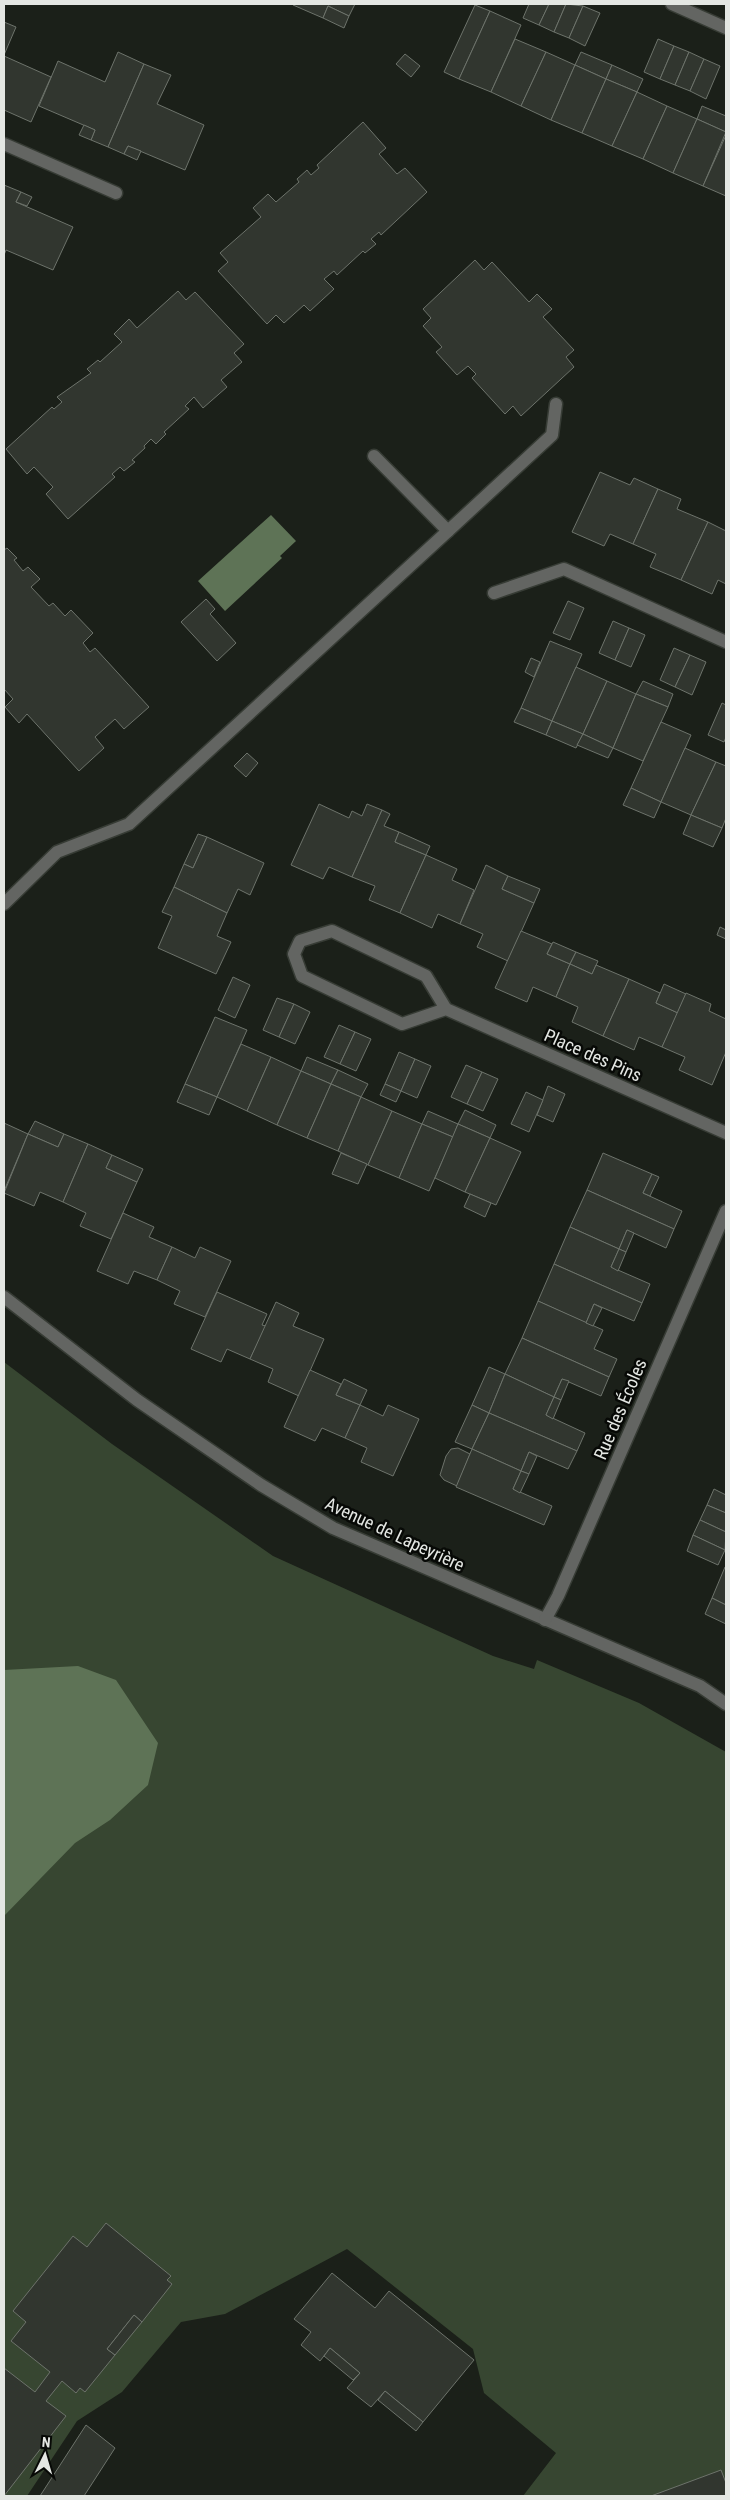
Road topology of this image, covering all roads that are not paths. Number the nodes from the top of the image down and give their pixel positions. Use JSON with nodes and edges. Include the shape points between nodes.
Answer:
{"nodes":[{"id":1,"x":672,"y":4,"type":"edge"},
{"id":2,"x":726,"y":28,"type":"edge"},
{"id":3,"x":4,"y":144,"type":"edge"},
{"id":4,"x":116,"y":193,"type":"dead end"},
{"id":5,"x":556,"y":404,"type":"dead end"},
{"id":6,"x":374,"y":456,"type":"dead end"},
{"id":7,"x":448,"y":531,"type":"junction"},
{"id":8,"x":494,"y":593,"type":"dead end"},
{"id":9,"x":726,"y":642,"type":"edge"},
{"id":10,"x":4,"y":904,"type":"edge"},
{"id":11,"x":446,"y":1009,"type":"junction"},
{"id":12,"x":726,"y":1133,"type":"edge"},
{"id":13,"x":726,"y":1211,"type":"edge"},
{"id":14,"x":4,"y":1297,"type":"edge"},
{"id":15,"x":545,"y":1620,"type":"junction"},
{"id":16,"x":726,"y":1704,"type":"edge"}],
"edges":[{"from":1,"to":2,"type":"street"},
{"from":3,"to":4,"type":"street"},
{"from":5,"to":7,"type":"street","via":[[552,435]]},
{"from":6,"to":7,"type":"street"},
{"from":7,"to":10,"type":"street","via":[[129,824],[57,852]]},
{"from":8,"to":9,"type":"street","via":[[564,569]]},
{"from":11,"to":11,"type":"street","via":[[402,1024],[302,976],[294,954],[300,941],[332,930],[426,976]]},
{"from":11,"to":12,"type":"street","name":"Place des Pins"},
{"from":13,"to":15,"type":"street","name":"Rue des Écoles"},
{"from":14,"to":15,"type":"street","name":"Avenue de Lapeyrière","via":[[138,1400],[261,1485],[317,1519]]},
{"from":15,"to":16,"type":"street","name":"Avenue de Lapeyrière","via":[[700,1686]]}]}
